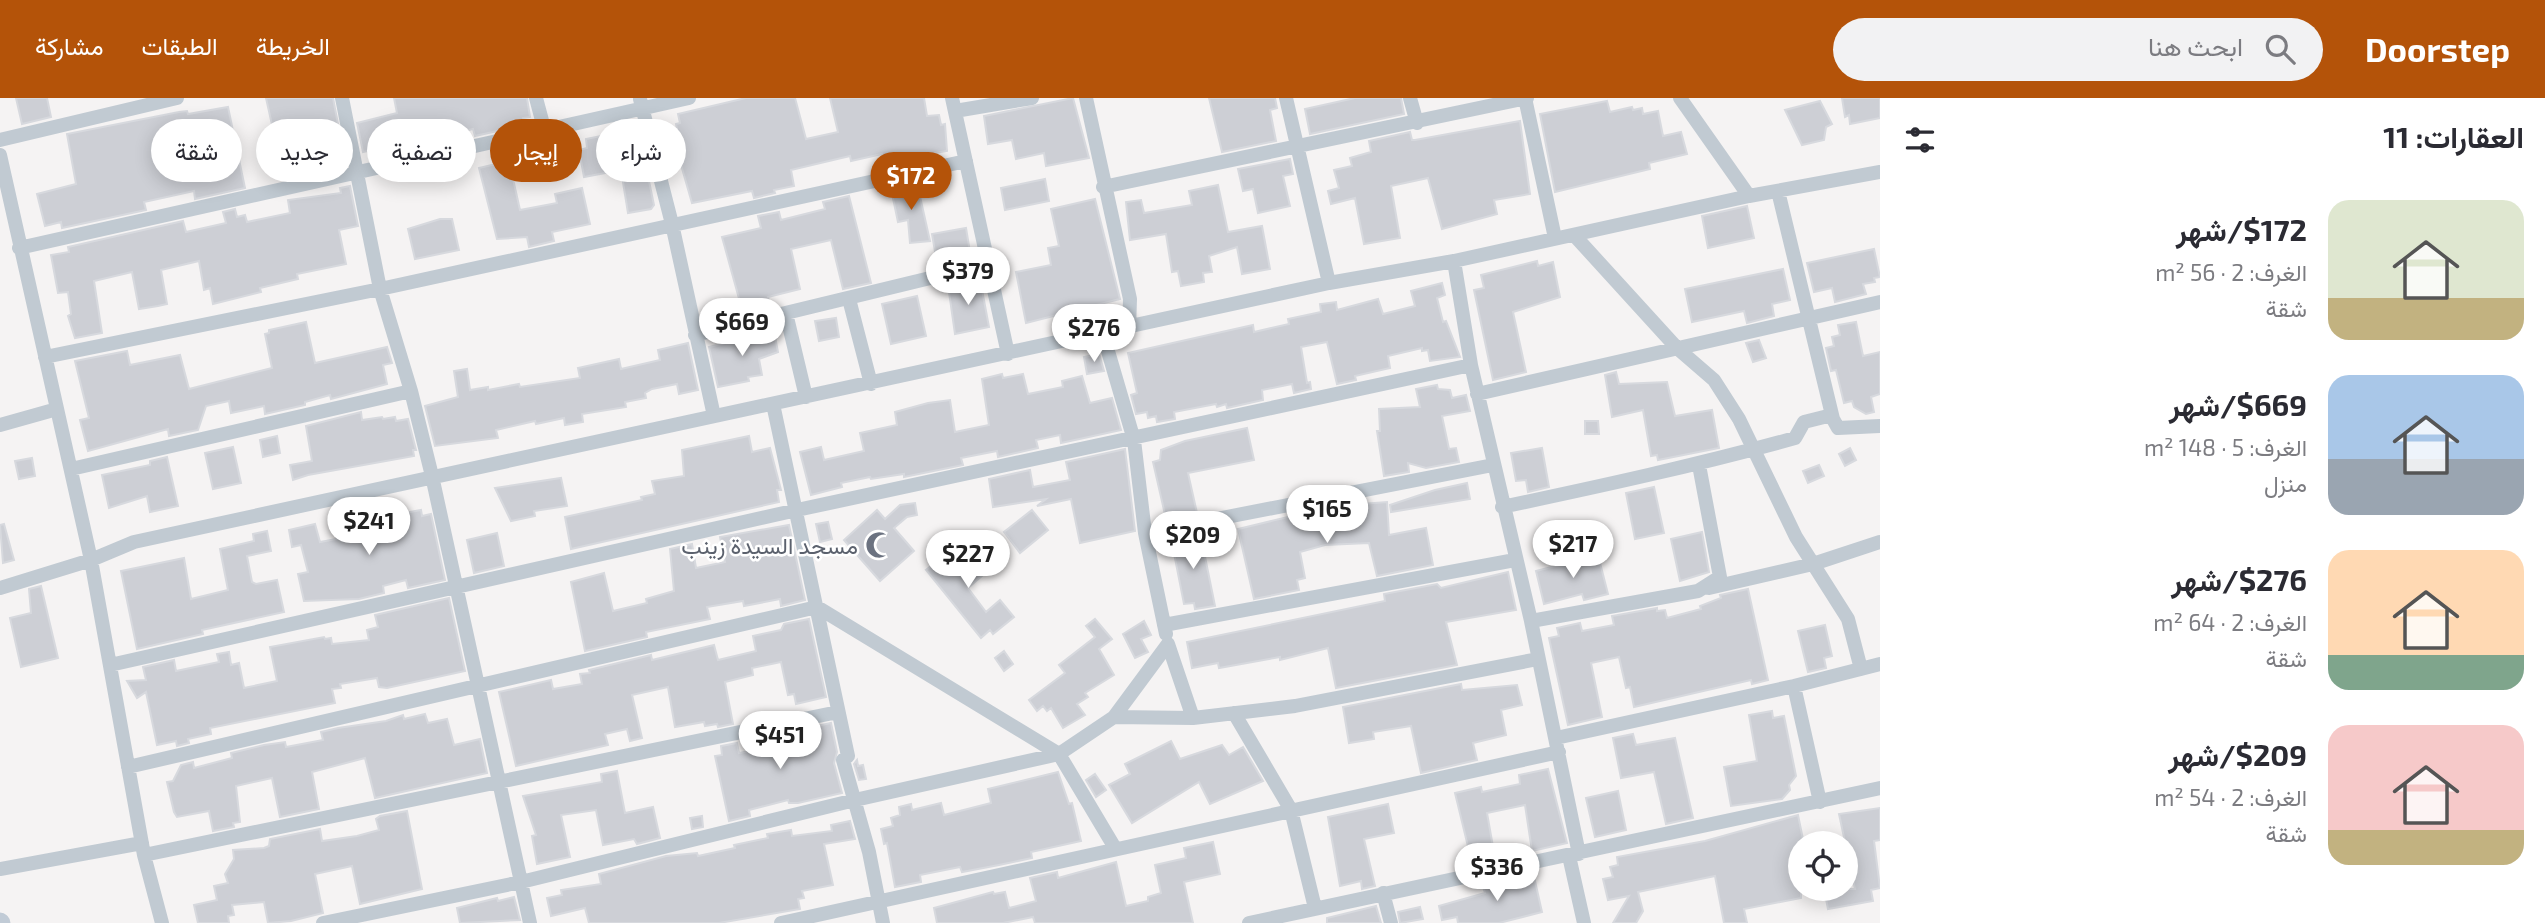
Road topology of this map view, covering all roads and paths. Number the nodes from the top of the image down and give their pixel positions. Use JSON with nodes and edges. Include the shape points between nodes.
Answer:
{"nodes":[{"id":1,"x":177,"y":98,"type":"edge"},
{"id":2,"x":342,"y":98,"type":"edge"},
{"id":3,"x":536,"y":98,"type":"edge"},
{"id":4,"x":689,"y":98,"type":"edge"},
{"id":5,"x":1032,"y":98,"type":"edge"},
{"id":6,"x":1086,"y":98,"type":"edge"},
{"id":7,"x":1286,"y":98,"type":"edge"},
{"id":8,"x":1410,"y":98,"type":"edge"},
{"id":9,"x":1526,"y":98,"type":"edge"},
{"id":10,"x":1679,"y":98,"type":"edge"},
{"id":11,"x":1505,"y":100,"type":"edge"},
{"id":12,"x":641,"y":103,"type":"edge"},
{"id":13,"x":953,"y":104,"type":"edge"},
{"id":14,"x":542,"y":119,"type":"edge"},
{"id":15,"x":579,"y":119,"type":"edge"},
{"id":16,"x":1417,"y":123,"type":"junction"},
{"id":17,"x":0,"y":140,"type":"edge"},
{"id":18,"x":490,"y":141,"type":"edge"},
{"id":19,"x":1296,"y":147,"type":"junction"},
{"id":20,"x":0,"y":155,"type":"edge"},
{"id":21,"x":966,"y":161,"type":"junction"},
{"id":22,"x":1880,"y":172,"type":"edge"},
{"id":23,"x":357,"y":173,"type":"junction"},
{"id":24,"x":1103,"y":187,"type":"junction"},
{"id":25,"x":1778,"y":191,"type":"junction"},
{"id":26,"x":1749,"y":196,"type":"junction"},
{"id":27,"x":4,"y":198,"type":"edge"},
{"id":28,"x":672,"y":224,"type":"junction"},
{"id":29,"x":1574,"y":235,"type":"junction"},
{"id":30,"x":1555,"y":238,"type":"junction"},
{"id":31,"x":19,"y":248,"type":"junction"},
{"id":32,"x":1454,"y":261,"type":"junction"},
{"id":33,"x":988,"y":264,"type":"junction"},
{"id":34,"x":1329,"y":283,"type":"junction"},
{"id":35,"x":380,"y":289,"type":"junction"},
{"id":36,"x":849,"y":299,"type":"junction"},
{"id":37,"x":1880,"y":302,"type":"edge"},
{"id":38,"x":786,"y":313,"type":"junction"},
{"id":39,"x":1809,"y":318,"type":"junction"},
{"id":40,"x":1129,"y":329,"type":"junction"},
{"id":41,"x":1104,"y":334,"type":"junction"},
{"id":42,"x":695,"y":335,"type":"junction"},
{"id":43,"x":1677,"y":348,"type":"junction"},
{"id":44,"x":1008,"y":354,"type":"junction"},
{"id":45,"x":45,"y":357,"type":"junction"},
{"id":46,"x":1471,"y":365,"type":"junction"},
{"id":47,"x":871,"y":384,"type":"junction"},
{"id":48,"x":411,"y":391,"type":"junction"},
{"id":49,"x":1477,"y":394,"type":"junction"},
{"id":50,"x":806,"y":397,"type":"junction"},
{"id":51,"x":773,"y":404,"type":"junction"},
{"id":52,"x":57,"y":409,"type":"junction"},
{"id":53,"x":1832,"y":415,"type":"junction"},
{"id":54,"x":714,"y":416,"type":"junction"},
{"id":55,"x":0,"y":425,"type":"edge"},
{"id":56,"x":1880,"y":426,"type":"edge"},
{"id":57,"x":1134,"y":440,"type":"junction"},
{"id":58,"x":1755,"y":449,"type":"junction"},
{"id":59,"x":1493,"y":465,"type":"junction"},
{"id":60,"x":1699,"y":465,"type":"junction"},
{"id":61,"x":71,"y":469,"type":"junction"},
{"id":62,"x":432,"y":476,"type":"junction"},
{"id":63,"x":1502,"y":507,"type":"junction"},
{"id":64,"x":797,"y":510,"type":"junction"},
{"id":65,"x":1145,"y":533,"type":"junction"},
{"id":66,"x":1880,"y":542,"type":"edge"},
{"id":67,"x":1515,"y":560,"type":"junction"},
{"id":68,"x":91,"y":561,"type":"junction"},
{"id":69,"x":1813,"y":564,"type":"junction"},
{"id":70,"x":456,"y":587,"type":"junction"},
{"id":71,"x":0,"y":588,"type":"edge"},
{"id":72,"x":1698,"y":591,"type":"junction"},
{"id":73,"x":817,"y":607,"type":"junction"},
{"id":74,"x":1531,"y":621,"type":"junction"},
{"id":75,"x":1164,"y":625,"type":"junction"},
{"id":76,"x":1168,"y":644,"type":"junction"},
{"id":77,"x":1538,"y":659,"type":"junction"},
{"id":78,"x":1880,"y":664,"type":"edge"},
{"id":79,"x":110,"y":665,"type":"junction"},
{"id":80,"x":1861,"y":668,"type":"junction"},
{"id":81,"x":478,"y":685,"type":"junction"},
{"id":82,"x":1794,"y":686,"type":"junction"},
{"id":83,"x":838,"y":712,"type":"junction"},
{"id":84,"x":1234,"y":713,"type":"junction"},
{"id":85,"x":1114,"y":717,"type":"junction"},
{"id":86,"x":1193,"y":718,"type":"junction"},
{"id":87,"x":1557,"y":745,"type":"junction"},
{"id":88,"x":1059,"y":754,"type":"junction"},
{"id":89,"x":128,"y":767,"type":"junction"},
{"id":90,"x":498,"y":780,"type":"junction"},
{"id":91,"x":1880,"y":788,"type":"edge"},
{"id":92,"x":855,"y":800,"type":"junction"},
{"id":93,"x":1820,"y":802,"type":"junction"},
{"id":94,"x":1291,"y":810,"type":"junction"},
{"id":95,"x":1115,"y":848,"type":"junction"},
{"id":96,"x":143,"y":849,"type":"junction"},
{"id":97,"x":1574,"y":855,"type":"junction"},
{"id":98,"x":0,"y":869,"type":"edge"},
{"id":99,"x":521,"y":882,"type":"junction"},
{"id":100,"x":1383,"y":893,"type":"junction"},
{"id":101,"x":879,"y":903,"type":"junction"},
{"id":102,"x":1315,"y":908,"type":"junction"},
{"id":103,"x":788,"y":922,"type":"edge"},
{"id":104,"x":162,"y":923,"type":"edge"},
{"id":105,"x":323,"y":923,"type":"edge"},
{"id":106,"x":530,"y":923,"type":"edge"},
{"id":107,"x":883,"y":923,"type":"edge"},
{"id":108,"x":1249,"y":923,"type":"edge"},
{"id":109,"x":1391,"y":923,"type":"edge"},
{"id":110,"x":1584,"y":923,"type":"edge"}],
"edges":[{"from":1,"to":17,"type":"street"},
{"from":2,"to":23,"type":"street"},
{"from":3,"to":14,"type":"street"},
{"from":4,"to":12,"type":"street"},
{"from":5,"to":13,"type":"street"},
{"from":6,"to":24,"type":"street"},
{"from":7,"to":19,"type":"street"},
{"from":8,"to":16,"type":"street"},
{"from":9,"to":11,"type":"street"},
{"from":9,"to":30,"type":"street"},
{"from":10,"to":26,"type":"street"},
{"from":11,"to":16,"type":"street"},
{"from":12,"to":15,"type":"street"},
{"from":12,"to":28,"type":"street"},
{"from":13,"to":21,"type":"street"},
{"from":16,"to":19,"type":"street"},
{"from":18,"to":23,"type":"street"},
{"from":19,"to":24,"type":"street"},
{"from":19,"to":34,"type":"street"},
{"from":20,"to":27,"type":"street"},
{"from":21,"to":28,"type":"street"},
{"from":21,"to":33,"type":"street"},
{"from":22,"to":25,"type":"street"},
{"from":23,"to":31,"type":"street"},
{"from":23,"to":35,"type":"street"},
{"from":24,"to":40,"type":"street","via":[[1130,299]]},
{"from":25,"to":26,"type":"street"},
{"from":25,"to":39,"type":"street"},
{"from":26,"to":29,"type":"street"},
{"from":27,"to":31,"type":"street"},
{"from":28,"to":35,"type":"street"},
{"from":28,"to":42,"type":"street"},
{"from":29,"to":30,"type":"street"},
{"from":29,"to":43,"type":"street"},
{"from":30,"to":32,"type":"street"},
{"from":31,"to":45,"type":"street"},
{"from":32,"to":34,"type":"street"},
{"from":32,"to":46,"type":"street"},
{"from":33,"to":36,"type":"street"},
{"from":33,"to":44,"type":"street"},
{"from":34,"to":40,"type":"street"},
{"from":35,"to":45,"type":"street"},
{"from":35,"to":48,"type":"street"},
{"from":36,"to":38,"type":"street"},
{"from":36,"to":47,"type":"street"},
{"from":37,"to":39,"type":"street"},
{"from":38,"to":42,"type":"street"},
{"from":38,"to":50,"type":"street"},
{"from":39,"to":43,"type":"street"},
{"from":39,"to":53,"type":"street"},
{"from":40,"to":41,"type":"street"},
{"from":41,"to":44,"type":"street"},
{"from":41,"to":57,"type":"street"},
{"from":42,"to":54,"type":"street"},
{"from":43,"to":49,"type":"street"},
{"from":43,"to":58,"type":"street","via":[[1714,380]]},
{"from":44,"to":47,"type":"street"},
{"from":45,"to":52,"type":"street"},
{"from":46,"to":49,"type":"street"},
{"from":46,"to":57,"type":"street"},
{"from":47,"to":50,"type":"street"},
{"from":48,"to":61,"type":"street"},
{"from":48,"to":62,"type":"street"},
{"from":49,"to":59,"type":"street"},
{"from":50,"to":51,"type":"street"},
{"from":51,"to":54,"type":"street"},
{"from":51,"to":64,"type":"street"},
{"from":52,"to":55,"type":"street"},
{"from":52,"to":61,"type":"street"},
{"from":53,"to":56,"type":"street","via":[[1838,428]]},
{"from":53,"to":58,"type":"street","via":[[1804,422],[1795,438]]},
{"from":54,"to":62,"type":"street"},
{"from":57,"to":64,"type":"street"},
{"from":57,"to":65,"type":"street"},
{"from":58,"to":60,"type":"street"},
{"from":58,"to":69,"type":"street"},
{"from":59,"to":63,"type":"street"},
{"from":59,"to":65,"type":"street"},
{"from":60,"to":63,"type":"street"},
{"from":60,"to":72,"type":"street","via":[[1720,577]]},
{"from":61,"to":68,"type":"street"},
{"from":62,"to":68,"type":"street","via":[[134,542]]},
{"from":62,"to":70,"type":"street"},
{"from":63,"to":67,"type":"street"},
{"from":64,"to":70,"type":"street"},
{"from":64,"to":73,"type":"street"},
{"from":65,"to":75,"type":"street"},
{"from":66,"to":69,"type":"street"},
{"from":67,"to":74,"type":"street"},
{"from":67,"to":75,"type":"street"},
{"from":68,"to":71,"type":"street"},
{"from":68,"to":79,"type":"street"},
{"from":69,"to":72,"type":"street"},
{"from":69,"to":80,"type":"street","via":[[1848,619]]},
{"from":70,"to":79,"type":"street"},
{"from":70,"to":81,"type":"street"},
{"from":72,"to":74,"type":"street"},
{"from":73,"to":81,"type":"street"},
{"from":73,"to":83,"type":"street"},
{"from":73,"to":88,"type":"street"},
{"from":74,"to":77,"type":"street"},
{"from":75,"to":76,"type":"street"},
{"from":76,"to":85,"type":"street"},
{"from":76,"to":86,"type":"street"},
{"from":77,"to":84,"type":"street","via":[[1295,706]]},
{"from":77,"to":87,"type":"street"},
{"from":78,"to":80,"type":"street"},
{"from":79,"to":89,"type":"street"},
{"from":80,"to":82,"type":"street"},
{"from":81,"to":89,"type":"street"},
{"from":81,"to":90,"type":"street"},
{"from":82,"to":87,"type":"street"},
{"from":82,"to":93,"type":"street"},
{"from":83,"to":90,"type":"street"},
{"from":83,"to":92,"type":"street","via":[[848,756],[843,760]]},
{"from":84,"to":86,"type":"street"},
{"from":84,"to":94,"type":"street"},
{"from":85,"to":86,"type":"street"},
{"from":85,"to":88,"type":"street"},
{"from":87,"to":94,"type":"street"},
{"from":87,"to":97,"type":"street"},
{"from":88,"to":92,"type":"street"},
{"from":88,"to":95,"type":"street"},
{"from":89,"to":96,"type":"street"},
{"from":90,"to":96,"type":"street"},
{"from":90,"to":99,"type":"street"},
{"from":91,"to":93,"type":"street"},
{"from":92,"to":99,"type":"street"},
{"from":92,"to":101,"type":"street"},
{"from":93,"to":97,"type":"street"},
{"from":94,"to":95,"type":"street"},
{"from":94,"to":102,"type":"street"},
{"from":95,"to":101,"type":"street"},
{"from":96,"to":98,"type":"street"},
{"from":96,"to":104,"type":"street"},
{"from":97,"to":100,"type":"street"},
{"from":97,"to":110,"type":"street"},
{"from":99,"to":105,"type":"street"},
{"from":99,"to":106,"type":"street"},
{"from":100,"to":102,"type":"street"},
{"from":100,"to":109,"type":"street"},
{"from":101,"to":103,"type":"street"},
{"from":101,"to":107,"type":"street"},
{"from":102,"to":108,"type":"street"}]}
